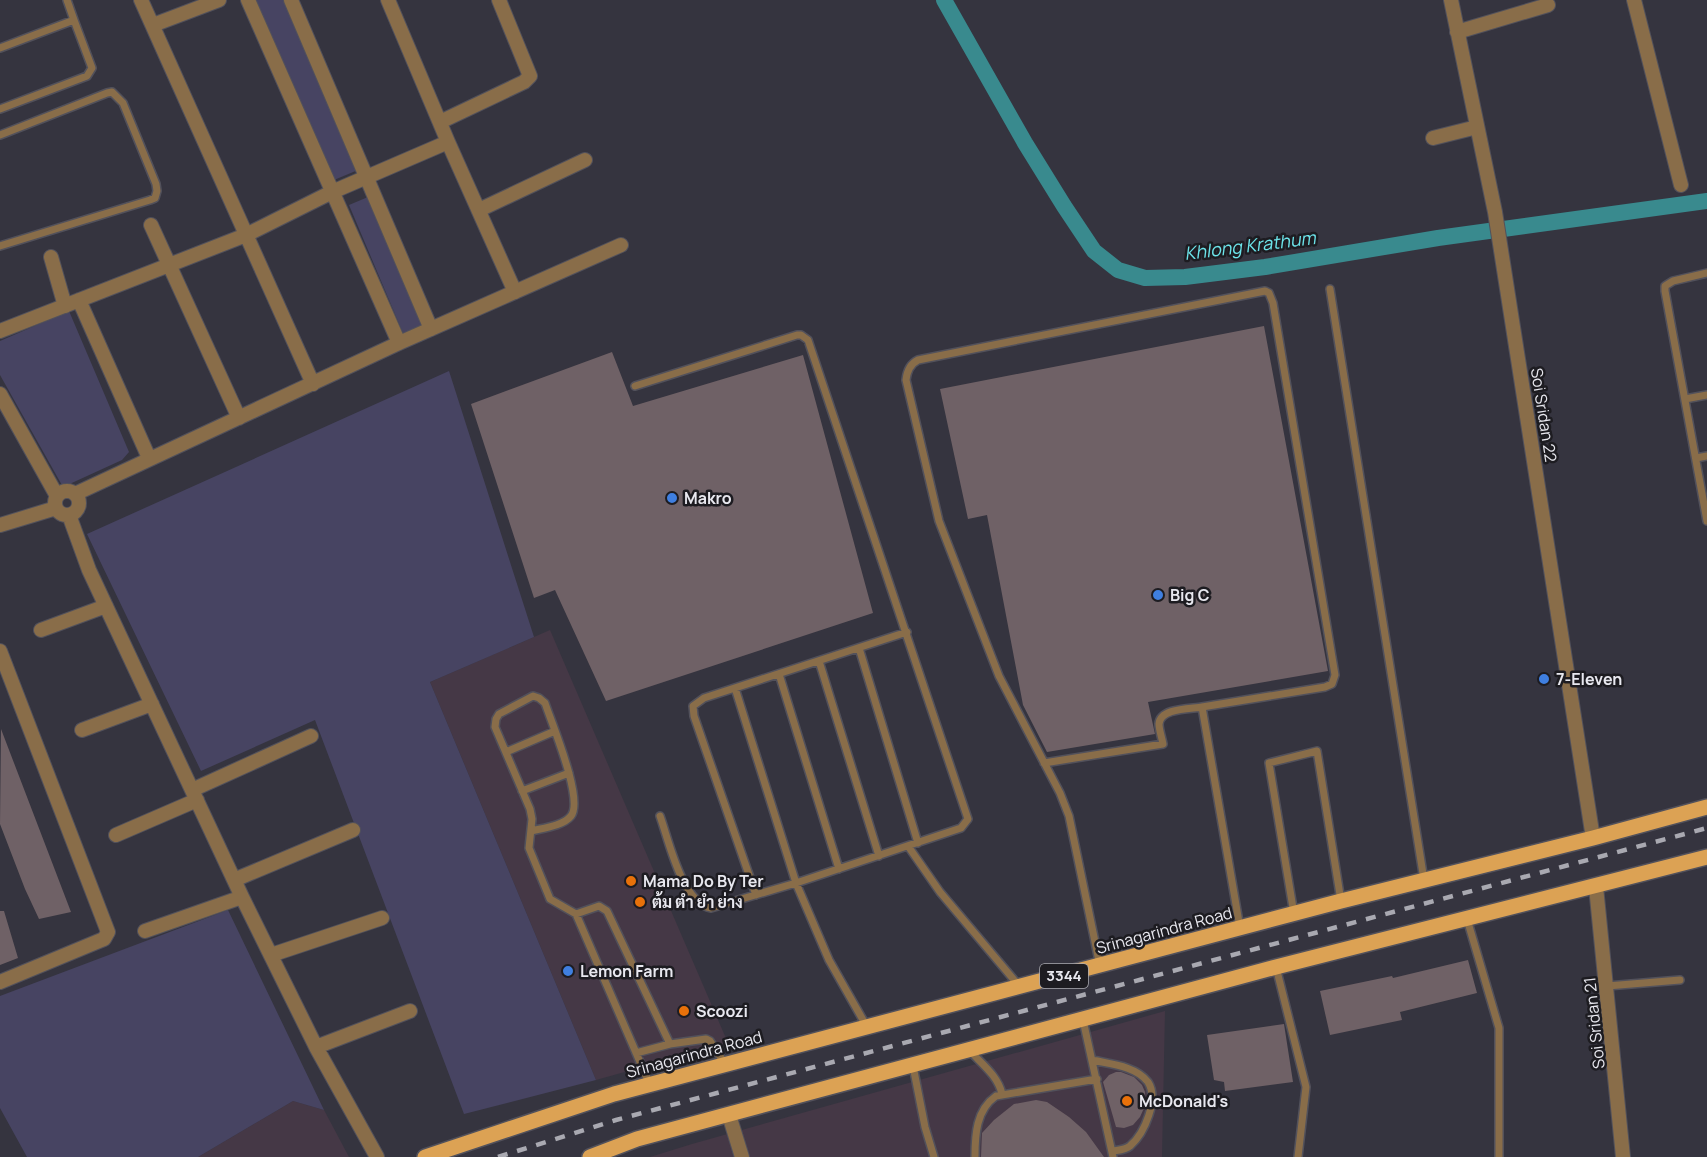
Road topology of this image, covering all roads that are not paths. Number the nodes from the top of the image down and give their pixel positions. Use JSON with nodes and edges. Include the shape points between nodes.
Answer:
{"nodes":[{"id":1,"x":67,"y":0,"type":"edge"},
{"id":2,"x":141,"y":0,"type":"edge"},
{"id":3,"x":219,"y":0,"type":"edge"},
{"id":4,"x":248,"y":0,"type":"edge"},
{"id":5,"x":291,"y":0,"type":"edge"},
{"id":6,"x":388,"y":0,"type":"edge"},
{"id":7,"x":499,"y":0,"type":"edge"},
{"id":8,"x":1451,"y":0,"type":"edge"},
{"id":9,"x":1634,"y":0,"type":"edge"},
{"id":10,"x":1548,"y":5,"type":"dead end"},
{"id":11,"x":74,"y":20,"type":"junction"},
{"id":12,"x":153,"y":25,"type":"junction"},
{"id":13,"x":1457,"y":32,"type":"junction"},
{"id":14,"x":0,"y":48,"type":"edge"},
{"id":15,"x":0,"y":109,"type":"edge"},
{"id":16,"x":440,"y":122,"type":"junction"},
{"id":17,"x":1477,"y":127,"type":"junction"},
{"id":18,"x":0,"y":135,"type":"edge"},
{"id":19,"x":1433,"y":138,"type":"dead end"},
{"id":20,"x":448,"y":142,"type":"junction"},
{"id":21,"x":585,"y":160,"type":"dead end"},
{"id":22,"x":366,"y":177,"type":"junction"},
{"id":23,"x":1681,"y":185,"type":"dead end"},
{"id":24,"x":332,"y":192,"type":"junction"},
{"id":25,"x":478,"y":210,"type":"junction"},
{"id":26,"x":151,"y":225,"type":"dead end"},
{"id":27,"x":246,"y":236,"type":"junction"},
{"id":28,"x":621,"y":245,"type":"dead end"},
{"id":29,"x":0,"y":246,"type":"edge"},
{"id":30,"x":51,"y":257,"type":"dead end"},
{"id":31,"x":170,"y":265,"type":"junction"},
{"id":32,"x":1707,"y":273,"type":"edge"},
{"id":33,"x":1330,"y":289,"type":"dead end"},
{"id":34,"x":515,"y":292,"type":"junction"},
{"id":35,"x":79,"y":300,"type":"junction"},
{"id":36,"x":65,"y":306,"type":"junction"},
{"id":37,"x":431,"y":329,"type":"junction"},
{"id":38,"x":0,"y":331,"type":"edge"},
{"id":39,"x":399,"y":343,"type":"junction"},
{"id":40,"x":313,"y":384,"type":"junction"},
{"id":41,"x":635,"y":386,"type":"dead end"},
{"id":42,"x":0,"y":394,"type":"edge"},
{"id":43,"x":1707,"y":395,"type":"edge"},
{"id":44,"x":1685,"y":399,"type":"junction"},
{"id":45,"x":5,"y":418,"type":"edge"},
{"id":46,"x":239,"y":418,"type":"junction"},
{"id":47,"x":1707,"y":456,"type":"edge"},
{"id":48,"x":149,"y":458,"type":"junction"},
{"id":49,"x":1696,"y":458,"type":"junction"},
{"id":50,"x":75,"y":494,"type":"junction"},
{"id":51,"x":56,"y":502,"type":"junction"},
{"id":52,"x":69,"y":515,"type":"junction"},
{"id":53,"x":1707,"y":521,"type":"edge"},
{"id":54,"x":0,"y":525,"type":"edge"},
{"id":55,"x":106,"y":606,"type":"junction"},
{"id":56,"x":41,"y":630,"type":"dead end"},
{"id":57,"x":907,"y":632,"type":"junction"},
{"id":58,"x":859,"y":648,"type":"junction"},
{"id":59,"x":0,"y":651,"type":"edge"},
{"id":60,"x":819,"y":661,"type":"junction"},
{"id":61,"x":779,"y":674,"type":"junction"},
{"id":62,"x":735,"y":688,"type":"junction"},
{"id":63,"x":152,"y":704,"type":"junction"},
{"id":64,"x":1202,"y":707,"type":"junction"},
{"id":65,"x":82,"y":730,"type":"dead end"},
{"id":66,"x":555,"y":730,"type":"junction"},
{"id":67,"x":311,"y":736,"type":"dead end"},
{"id":68,"x":506,"y":753,"type":"junction"},
{"id":69,"x":1044,"y":763,"type":"junction"},
{"id":70,"x":570,"y":773,"type":"junction"},
{"id":71,"x":522,"y":791,"type":"junction"},
{"id":72,"x":195,"y":795,"type":"junction"},
{"id":73,"x":1707,"y":807,"type":"edge"},
{"id":74,"x":660,"y":816,"type":"dead end"},
{"id":75,"x":353,"y":830,"type":"dead end"},
{"id":76,"x":531,"y":831,"type":"junction"},
{"id":77,"x":116,"y":835,"type":"dead end"},
{"id":78,"x":1593,"y":838,"type":"junction"},
{"id":79,"x":918,"y":843,"type":"junction"},
{"id":80,"x":908,"y":846,"type":"junction"},
{"id":81,"x":879,"y":856,"type":"junction"},
{"id":82,"x":1707,"y":857,"type":"edge"},
{"id":83,"x":839,"y":869,"type":"junction"},
{"id":84,"x":234,"y":880,"type":"junction"},
{"id":85,"x":1424,"y":880,"type":"junction"},
{"id":86,"x":796,"y":883,"type":"junction"},
{"id":87,"x":1596,"y":887,"type":"junction"},
{"id":88,"x":756,"y":895,"type":"junction"},
{"id":89,"x":242,"y":897,"type":"junction"},
{"id":90,"x":1341,"y":901,"type":"junction"},
{"id":91,"x":576,"y":914,"type":"junction"},
{"id":92,"x":1294,"y":914,"type":"junction"},
{"id":93,"x":382,"y":918,"type":"dead end"},
{"id":94,"x":1467,"y":919,"type":"junction"},
{"id":95,"x":1240,"y":928,"type":"junction"},
{"id":96,"x":145,"y":931,"type":"dead end"},
{"id":97,"x":271,"y":955,"type":"junction"},
{"id":98,"x":1100,"y":966,"type":"junction"},
{"id":99,"x":1276,"y":967,"type":"junction"},
{"id":100,"x":1680,"y":980,"type":"dead end"},
{"id":101,"x":0,"y":982,"type":"edge"},
{"id":102,"x":1607,"y":986,"type":"junction"},
{"id":103,"x":1021,"y":987,"type":"junction"},
{"id":104,"x":410,"y":1011,"type":"dead end"},
{"id":105,"x":1083,"y":1020,"type":"junction"},
{"id":106,"x":867,"y":1027,"type":"junction"},
{"id":107,"x":670,"y":1044,"type":"junction"},
{"id":108,"x":316,"y":1047,"type":"junction"},
{"id":109,"x":969,"y":1050,"type":"junction"},
{"id":110,"x":636,"y":1053,"type":"junction"},
{"id":111,"x":1092,"y":1060,"type":"junction"},
{"id":112,"x":725,"y":1065,"type":"junction"},
{"id":113,"x":913,"y":1066,"type":"junction"},
{"id":114,"x":1097,"y":1079,"type":"junction"},
{"id":115,"x":650,"y":1085,"type":"junction"},
{"id":116,"x":1002,"y":1094,"type":"junction"},
{"id":117,"x":729,"y":1115,"type":"junction"},
{"id":118,"x":1113,"y":1154,"type":"edge"},
{"id":119,"x":377,"y":1157,"type":"edge"},
{"id":120,"x":425,"y":1157,"type":"edge"},
{"id":121,"x":590,"y":1157,"type":"edge"},
{"id":122,"x":742,"y":1157,"type":"edge"},
{"id":123,"x":934,"y":1157,"type":"edge"},
{"id":124,"x":975,"y":1157,"type":"edge"},
{"id":125,"x":1298,"y":1157,"type":"edge"},
{"id":126,"x":1499,"y":1157,"type":"edge"},
{"id":127,"x":1623,"y":1157,"type":"edge"}],
"edges":[{"from":1,"to":11,"type":"lane"},
{"from":2,"to":12,"type":"street"},
{"from":3,"to":12,"type":"street"},
{"from":4,"to":24,"type":"street"},
{"from":5,"to":22,"type":"street"},
{"from":6,"to":16,"type":"street"},
{"from":7,"to":16,"type":"street","via":[[530,76]]},
{"from":8,"to":13,"type":"street","name":"Soi Sridan 22"},
{"from":9,"to":23,"type":"street"},
{"from":10,"to":13,"type":"street"},
{"from":11,"to":14,"type":"lane"},
{"from":11,"to":15,"type":"lane","via":[[92,65],[90,74]]},
{"from":12,"to":27,"type":"street"},
{"from":13,"to":17,"type":"street","name":"Soi Sridan 22"},
{"from":16,"to":20,"type":"street"},
{"from":17,"to":19,"type":"street"},
{"from":17,"to":78,"type":"street","name":"Soi Sridan 22","via":[[1496,212]]},
{"from":18,"to":29,"type":"lane","via":[[112,92],[123,103],[157,191],[150,200]]},
{"from":20,"to":22,"type":"street"},
{"from":20,"to":25,"type":"street"},
{"from":21,"to":25,"type":"street"},
{"from":22,"to":24,"type":"street"},
{"from":22,"to":37,"type":"street"},
{"from":24,"to":27,"type":"street"},
{"from":24,"to":39,"type":"street"},
{"from":25,"to":34,"type":"street"},
{"from":26,"to":31,"type":"street"},
{"from":27,"to":31,"type":"street"},
{"from":27,"to":40,"type":"street"},
{"from":28,"to":34,"type":"street"},
{"from":30,"to":36,"type":"street"},
{"from":31,"to":35,"type":"street"},
{"from":31,"to":46,"type":"street"},
{"from":32,"to":44,"type":"lane","via":[[1673,280],[1665,286]]},
{"from":33,"to":85,"type":"lane"},
{"from":34,"to":37,"type":"street"},
{"from":35,"to":36,"type":"street"},
{"from":35,"to":48,"type":"street"},
{"from":36,"to":38,"type":"street"},
{"from":37,"to":39,"type":"street"},
{"from":39,"to":40,"type":"street"},
{"from":40,"to":46,"type":"street"},
{"from":41,"to":57,"type":"lane","via":[[797,335],[805,337]]},
{"from":42,"to":45,"type":"street"},
{"from":43,"to":44,"type":"lane"},
{"from":44,"to":49,"type":"lane"},
{"from":45,"to":51,"type":"street"},
{"from":46,"to":48,"type":"street"},
{"from":47,"to":49,"type":"lane"},
{"from":48,"to":50,"type":"street"},
{"from":49,"to":53,"type":"lane"},
{"from":50,"to":51,"type":"street","via":[[59,493]]},
{"from":50,"to":52,"type":"street","via":[[78,508]]},
{"from":51,"to":52,"type":"street","via":[[61,514]]},
{"from":51,"to":54,"type":"street"},
{"from":52,"to":55,"type":"street"},
{"from":55,"to":56,"type":"street"},
{"from":55,"to":63,"type":"street"},
{"from":57,"to":58,"type":"lane"},
{"from":57,"to":79,"type":"lane","via":[[968,819],[961,828]]},
{"from":58,"to":60,"type":"lane"},
{"from":58,"to":79,"type":"lane"},
{"from":59,"to":101,"type":"street","via":[[108,932],[99,942]]},
{"from":60,"to":61,"type":"lane"},
{"from":60,"to":81,"type":"lane"},
{"from":61,"to":62,"type":"lane"},
{"from":61,"to":83,"type":"lane"},
{"from":62,"to":86,"type":"lane"},
{"from":62,"to":88,"type":"lane","via":[[699,700],[693,710]]},
{"from":63,"to":65,"type":"street"},
{"from":63,"to":72,"type":"street"},
{"from":64,"to":69,"type":"lane","via":[[1163,716],[1159,724],[1162,744]]},
{"from":64,"to":69,"type":"lane","via":[[1325,687],[1334,681],[1269,293],[918,360],[908,369],[906,380],[939,521],[999,676]]},
{"from":64,"to":95,"type":"lane"},
{"from":66,"to":68,"type":"lane"},
{"from":66,"to":68,"type":"lane","via":[[545,703],[533,696],[496,719],[495,727]]},
{"from":66,"to":70,"type":"lane"},
{"from":67,"to":72,"type":"street"},
{"from":68,"to":71,"type":"lane"},
{"from":69,"to":98,"type":"lane","via":[[1069,816]]},
{"from":70,"to":71,"type":"lane"},
{"from":70,"to":76,"type":"lane","via":[[575,805],[572,815],[566,821]]},
{"from":71,"to":76,"type":"lane","via":[[530,809]]},
{"from":72,"to":77,"type":"street"},
{"from":72,"to":84,"type":"street"},
{"from":73,"to":78,"type":"main road","name":"Srinagarindra Road","number":"3344"},
{"from":74,"to":88,"type":"lane","via":[[683,881],[699,903],[713,908]]},
{"from":75,"to":84,"type":"street"},
{"from":76,"to":91,"type":"lane","via":[[529,848],[550,899]]},
{"from":78,"to":85,"type":"main road","name":"Srinagarindra Road","number":"3344"},
{"from":79,"to":80,"type":"lane"},
{"from":80,"to":81,"type":"lane"},
{"from":80,"to":103,"type":"lane","via":[[940,892]]},
{"from":81,"to":83,"type":"lane"},
{"from":82,"to":87,"type":"main road"},
{"from":83,"to":86,"type":"lane"},
{"from":84,"to":89,"type":"street"},
{"from":85,"to":90,"type":"main road","name":"Srinagarindra Road","number":"3344"},
{"from":86,"to":88,"type":"lane"},
{"from":86,"to":106,"type":"lane","via":[[829,960]]},
{"from":87,"to":94,"type":"main road"},
{"from":87,"to":102,"type":"street","name":"Soi Sridan 21"},
{"from":89,"to":96,"type":"street"},
{"from":89,"to":97,"type":"street"},
{"from":90,"to":92,"type":"main road","name":"Srinagarindra Road","number":"3344"},
{"from":90,"to":92,"type":"lane","via":[[1317,751],[1269,763]]},
{"from":91,"to":107,"type":"lane","via":[[599,906],[607,911]]},
{"from":91,"to":110,"type":"lane"},
{"from":92,"to":95,"type":"main road","name":"Srinagarindra Road","number":"3344"},
{"from":93,"to":97,"type":"street"},
{"from":94,"to":99,"type":"main road"},
{"from":94,"to":126,"type":"lane","via":[[1499,1028]]},
{"from":95,"to":98,"type":"main road","name":"Srinagarindra Road","number":"3344"},
{"from":97,"to":108,"type":"street"},
{"from":98,"to":103,"type":"main road","name":"Srinagarindra Road","number":"3344"},
{"from":99,"to":105,"type":"main road"},
{"from":99,"to":125,"type":"lane","via":[[1306,1088]]},
{"from":100,"to":102,"type":"lane"},
{"from":102,"to":127,"type":"street","name":"Soi Sridan 21"},
{"from":103,"to":106,"type":"main road","name":"Srinagarindra Road","number":"3344"},
{"from":104,"to":108,"type":"street"},
{"from":105,"to":109,"type":"main road"},
{"from":105,"to":111,"type":"lane"},
{"from":106,"to":112,"type":"main road","name":"Srinagarindra Road","number":"3344"},
{"from":107,"to":110,"type":"lane"},
{"from":107,"to":112,"type":"lane","via":[[706,1039]]},
{"from":108,"to":119,"type":"street"},
{"from":109,"to":113,"type":"main road"},
{"from":109,"to":116,"type":"lane","via":[[994,1077]]},
{"from":110,"to":115,"type":"lane"},
{"from":111,"to":114,"type":"lane"},
{"from":111,"to":118,"type":"lane","via":[[1138,1074],[1152,1092],[1149,1116],[1134,1141]]},
{"from":112,"to":115,"type":"main road","name":"Srinagarindra Road","number":"3344"},
{"from":113,"to":117,"type":"main road"},
{"from":113,"to":123,"type":"lane"},
{"from":114,"to":116,"type":"lane"},
{"from":114,"to":118,"type":"lane"},
{"from":115,"to":120,"type":"main road","name":"Srinagarindra Road","number":"3344"},
{"from":116,"to":124,"type":"lane","via":[[990,1100],[978,1121]]},
{"from":117,"to":121,"type":"main road","via":[[637,1139]]},
{"from":117,"to":122,"type":"street"}]}
